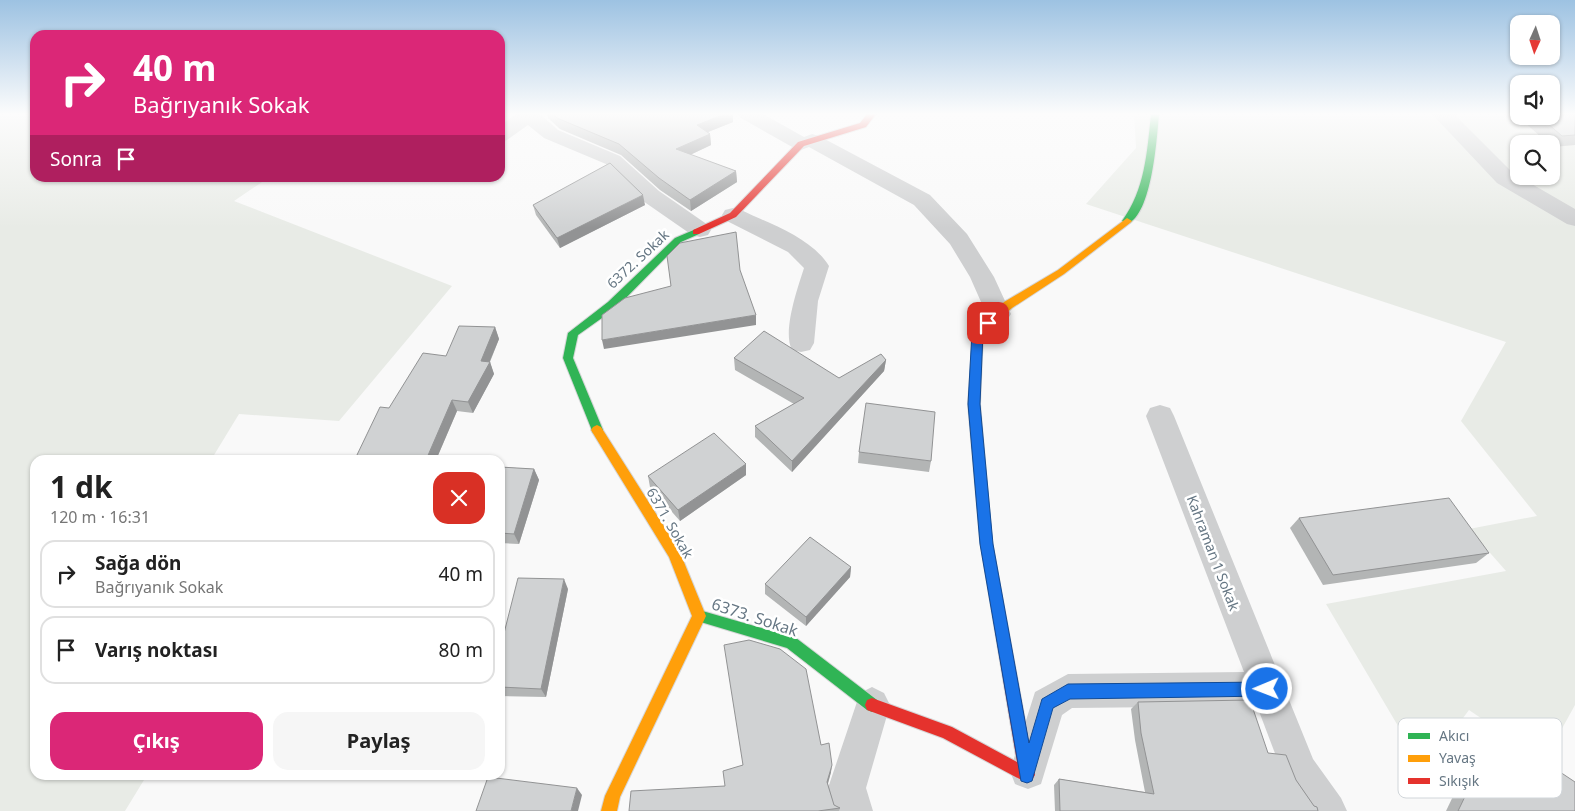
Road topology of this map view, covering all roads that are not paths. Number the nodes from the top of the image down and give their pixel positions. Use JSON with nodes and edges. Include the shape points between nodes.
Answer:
{"nodes":[{"id":1,"x":594,"y":152,"type":"edge"},
{"id":2,"x":796,"y":152,"type":"edge"},
{"id":3,"x":827,"y":152,"type":"edge"},
{"id":4,"x":1151,"y":152,"type":"edge"},
{"id":5,"x":1479,"y":152,"type":"edge"},
{"id":6,"x":733,"y":215,"type":"junction"},
{"id":7,"x":1575,"y":219,"type":"edge"},
{"id":8,"x":700,"y":230,"type":"junction"},
{"id":9,"x":998,"y":314,"type":"junction"},
{"id":10,"x":573,"y":333,"type":"joint"},
{"id":11,"x":801,"y":342,"type":"dead end"},
{"id":12,"x":1160,"y":416,"type":"dead end"},
{"id":13,"x":698,"y":616,"type":"junction"},
{"id":14,"x":1267,"y":689,"type":"junction"},
{"id":15,"x":872,"y":705,"type":"junction"},
{"id":16,"x":1027,"y":775,"type":"junction"},
{"id":17,"x":609,"y":811,"type":"edge"},
{"id":18,"x":854,"y":811,"type":"edge"},
{"id":19,"x":1328,"y":811,"type":"edge"}],
"edges":[{"from":1,"to":8,"type":"street","via":[[613,160],[650,196]]},
{"from":2,"to":6,"type":"street","name":"6372. Sokak"},
{"from":3,"to":9,"type":"street","via":[[922,200],[960,239]]},
{"from":4,"to":9,"type":"street","via":[[1134,215],[1061,272]]},
{"from":5,"to":7,"type":"street","via":[[1505,178]]},
{"from":6,"to":8,"type":"street","name":"6372. Sokak"},
{"from":6,"to":11,"type":"street","via":[[796,247],[817,266],[806,301]]},
{"from":8,"to":10,"type":"street","name":"6372. Sokak","via":[[678,240],[612,305]]},
{"from":9,"to":16,"type":"street","via":[[978,332],[974,404],[986,544]]},
{"from":10,"to":13,"type":"street","name":"6371. Sokak","via":[[568,358],[598,435],[674,554]]},
{"from":12,"to":14,"type":"street","name":"Kahraman 1 Sokak"},
{"from":13,"to":15,"type":"street","name":"6373. Sokak","via":[[791,643]]},
{"from":13,"to":17,"type":"street","via":[[613,796]]},
{"from":14,"to":16,"type":"street","via":[[1068,692],[1047,704]]},
{"from":14,"to":19,"type":"street","name":"Kahraman 1 Sokak","via":[[1300,772]]},
{"from":15,"to":16,"type":"street","name":"6373. Sokak","via":[[947,732]]},
{"from":15,"to":18,"type":"street","via":[[847,788]]}]}
